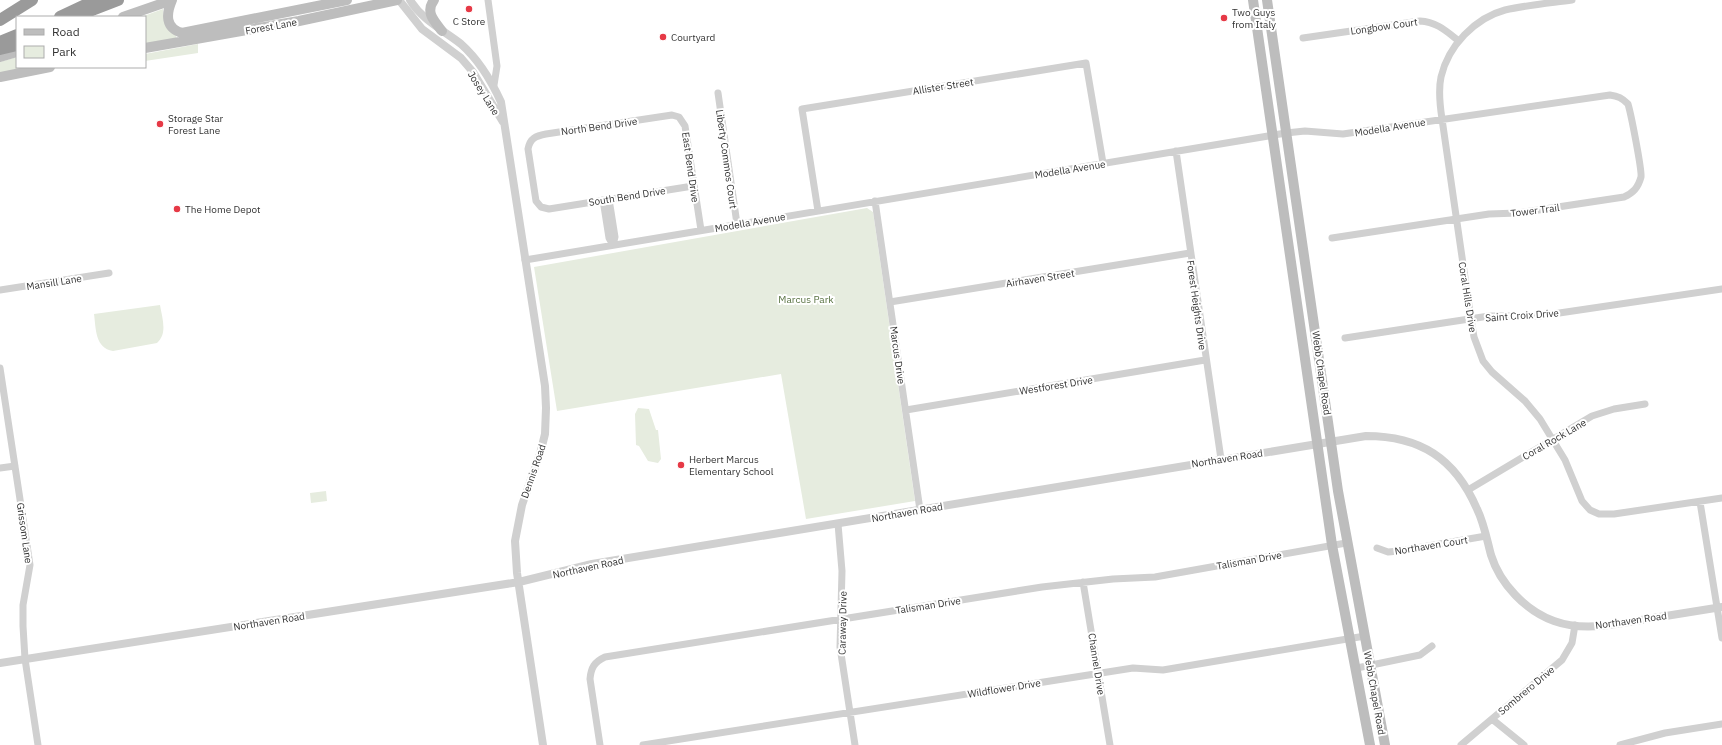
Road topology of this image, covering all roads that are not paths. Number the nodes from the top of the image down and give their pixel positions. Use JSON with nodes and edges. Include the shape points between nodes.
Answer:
{"nodes":[{"id":1,"x":32,"y":0,"type":"edge"},
{"id":2,"x":39,"y":0,"type":"edge"},
{"id":3,"x":96,"y":0,"type":"edge"},
{"id":4,"x":118,"y":0,"type":"edge"},
{"id":5,"x":157,"y":0,"type":"edge"},
{"id":6,"x":172,"y":0,"type":"edge"},
{"id":7,"x":347,"y":0,"type":"edge"},
{"id":8,"x":398,"y":0,"type":"edge"},
{"id":9,"x":410,"y":0,"type":"edge"},
{"id":10,"x":434,"y":0,"type":"edge"},
{"id":11,"x":488,"y":0,"type":"edge"},
{"id":12,"x":1253,"y":0,"type":"edge"},
{"id":13,"x":1267,"y":0,"type":"edge"},
{"id":14,"x":1572,"y":0,"type":"edge"},
{"id":15,"x":135,"y":12,"type":"junction"},
{"id":16,"x":0,"y":16,"type":"edge"},
{"id":17,"x":62,"y":16,"type":"edge"},
{"id":18,"x":77,"y":16,"type":"edge"},
{"id":19,"x":125,"y":16,"type":"edge"},
{"id":20,"x":0,"y":20,"type":"edge"},
{"id":21,"x":442,"y":31,"type":"junction"},
{"id":22,"x":16,"y":35,"type":"edge"},
{"id":23,"x":200,"y":35,"type":"junction"},
{"id":24,"x":1303,"y":38,"type":"dead end"},
{"id":25,"x":1459,"y":41,"type":"junction"},
{"id":26,"x":0,"y":42,"type":"edge"},
{"id":27,"x":16,"y":45,"type":"edge"},
{"id":28,"x":146,"y":48,"type":"edge"},
{"id":29,"x":0,"y":50,"type":"edge"},
{"id":30,"x":16,"y":52,"type":"edge"},
{"id":31,"x":0,"y":57,"type":"edge"},
{"id":32,"x":473,"y":57,"type":"junction"},
{"id":33,"x":466,"y":64,"type":"junction"},
{"id":34,"x":45,"y":68,"type":"edge"},
{"id":35,"x":0,"y":77,"type":"edge"},
{"id":36,"x":494,"y":85,"type":"junction"},
{"id":37,"x":718,"y":93,"type":"dead end"},
{"id":38,"x":1617,"y":96,"type":"joint"},
{"id":39,"x":667,"y":116,"type":"joint"},
{"id":40,"x":1442,"y":120,"type":"junction"},
{"id":41,"x":504,"y":125,"type":"junction"},
{"id":42,"x":1286,"y":133,"type":"junction"},
{"id":43,"x":1273,"y":135,"type":"junction"},
{"id":44,"x":532,"y":139,"type":"joint"},
{"id":45,"x":1176,"y":152,"type":"junction"},
{"id":46,"x":1103,"y":163,"type":"junction"},
{"id":47,"x":693,"y":186,"type":"junction"},
{"id":48,"x":606,"y":200,"type":"junction"},
{"id":49,"x":875,"y":201,"type":"junction"},
{"id":50,"x":818,"y":211,"type":"junction"},
{"id":51,"x":1456,"y":219,"type":"junction"},
{"id":52,"x":737,"y":224,"type":"junction"},
{"id":53,"x":701,"y":230,"type":"junction"},
{"id":54,"x":1332,"y":238,"type":"dead end"},
{"id":55,"x":614,"y":245,"type":"junction"},
{"id":56,"x":1190,"y":253,"type":"junction"},
{"id":57,"x":525,"y":260,"type":"junction"},
{"id":58,"x":109,"y":273,"type":"dead end"},
{"id":59,"x":1722,"y":289,"type":"edge"},
{"id":60,"x":0,"y":290,"type":"edge"},
{"id":61,"x":890,"y":302,"type":"junction"},
{"id":62,"x":1471,"y":319,"type":"junction"},
{"id":63,"x":1345,"y":338,"type":"dead end"},
{"id":64,"x":1205,"y":360,"type":"junction"},
{"id":65,"x":0,"y":368,"type":"edge"},
{"id":66,"x":1645,"y":404,"type":"dead end"},
{"id":67,"x":906,"y":410,"type":"junction"},
{"id":68,"x":1553,"y":439,"type":"junction"},
{"id":69,"x":1332,"y":441,"type":"junction"},
{"id":70,"x":1318,"y":444,"type":"junction"},
{"id":71,"x":1221,"y":459,"type":"junction"},
{"id":72,"x":15,"y":466,"type":"junction"},
{"id":73,"x":0,"y":468,"type":"edge"},
{"id":74,"x":1468,"y":490,"type":"junction"},
{"id":75,"x":1722,"y":498,"type":"edge"},
{"id":76,"x":1700,"y":502,"type":"junction"},
{"id":77,"x":920,"y":510,"type":"junction"},
{"id":78,"x":838,"y":524,"type":"junction"},
{"id":79,"x":1486,"y":536,"type":"junction"},
{"id":80,"x":1346,"y":543,"type":"junction"},
{"id":81,"x":1332,"y":545,"type":"junction"},
{"id":82,"x":1377,"y":548,"type":"dead end"},
{"id":83,"x":519,"y":582,"type":"junction"},
{"id":84,"x":1083,"y":582,"type":"junction"},
{"id":85,"x":1720,"y":607,"type":"edge"},
{"id":86,"x":841,"y":619,"type":"junction"},
{"id":87,"x":1575,"y":625,"type":"junction"},
{"id":88,"x":1365,"y":636,"type":"junction"},
{"id":89,"x":1351,"y":638,"type":"junction"},
{"id":90,"x":1722,"y":638,"type":"edge"},
{"id":91,"x":1432,"y":646,"type":"dead end"},
{"id":92,"x":25,"y":659,"type":"junction"},
{"id":93,"x":0,"y":663,"type":"edge"},
{"id":94,"x":1371,"y":665,"type":"junction"},
{"id":95,"x":1357,"y":668,"type":"junction"},
{"id":96,"x":1098,"y":673,"type":"junction"},
{"id":97,"x":849,"y":712,"type":"junction"},
{"id":98,"x":1492,"y":719,"type":"junction"},
{"id":99,"x":1722,"y":724,"type":"edge"},
{"id":100,"x":38,"y":745,"type":"edge"},
{"id":101,"x":544,"y":745,"type":"edge"},
{"id":102,"x":600,"y":745,"type":"edge"},
{"id":103,"x":643,"y":745,"type":"edge"},
{"id":104,"x":855,"y":745,"type":"edge"},
{"id":105,"x":1110,"y":745,"type":"edge"},
{"id":106,"x":1370,"y":745,"type":"edge"},
{"id":107,"x":1385,"y":745,"type":"edge"},
{"id":108,"x":1461,"y":745,"type":"edge"},
{"id":109,"x":1524,"y":745,"type":"edge"},
{"id":110,"x":1620,"y":745,"type":"edge"}],
"edges":[{"from":1,"to":20,"type":"highway","bridge":true},
{"from":2,"to":16,"type":"highway"},
{"from":3,"to":17,"type":"highway"},
{"from":4,"to":18,"type":"highway"},
{"from":5,"to":15,"type":"main road"},
{"from":6,"to":15,"type":"main road"},
{"from":6,"to":23,"type":"main road","via":[[167,13],[171,28],[182,34]]},
{"from":7,"to":23,"type":"main road","name":"Forest Lane"},
{"from":8,"to":23,"type":"main road","name":"Forest Lane","via":[[320,17]]},
{"from":8,"to":33,"type":"street","name":"Josey Lane","via":[[422,29]]},
{"from":9,"to":21,"type":"street","name":"Josey Lane"},
{"from":10,"to":21,"type":"main road","via":[[430,13]]},
{"from":11,"to":36,"type":"street","via":[[497,66]]},
{"from":12,"to":43,"type":"main road","name":"Webb Chapel Road"},
{"from":13,"to":42,"type":"main road","name":"Webb Chapel Road"},
{"from":14,"to":25,"type":"street","name":"Coral Hills Drive","via":[[1505,10],[1483,19]]},
{"from":15,"to":19,"type":"main road"},
{"from":21,"to":32,"type":"street","name":"Josey Lane"},
{"from":22,"to":26,"type":"highway"},
{"from":23,"to":28,"type":"main road","name":"Forest Lane"},
{"from":24,"to":25,"type":"street","name":"Longbow Court","via":[[1420,21],[1438,25]]},
{"from":25,"to":40,"type":"street","name":"Coral Hills Drive","via":[[1451,52],[1441,77],[1439,97]]},
{"from":27,"to":29,"type":"highway"},
{"from":30,"to":31,"type":"main road"},
{"from":32,"to":33,"type":"street"},
{"from":32,"to":36,"type":"street","name":"Josey Lane"},
{"from":33,"to":41,"type":"street","name":"Josey Lane","via":[[483,87]]},
{"from":34,"to":35,"type":"main road"},
{"from":36,"to":41,"type":"street","name":"Josey Lane","via":[[501,102]]},
{"from":37,"to":52,"type":"street","name":"Liberty Commos Court"},
{"from":38,"to":40,"type":"street","name":"Modella Avenue"},
{"from":38,"to":51,"type":"street","name":"Tower Trail","via":[[1628,104],[1641,176],[1637,188],[1631,194],[1518,213]]},
{"from":39,"to":44,"type":"street","name":"North Bend Drive","via":[[546,134]]},
{"from":39,"to":47,"type":"street","name":"East Bend Drive","via":[[678,117],[685,126]]},
{"from":40,"to":42,"type":"street","name":"Modella Avenue","via":[[1343,134],[1305,131]]},
{"from":40,"to":51,"type":"street","name":"Coral Hills Drive"},
{"from":41,"to":57,"type":"street","name":"Dennis Road"},
{"from":42,"to":43,"type":"street","name":"Modella Avenue"},
{"from":42,"to":69,"type":"main road","name":"Webb Chapel Road"},
{"from":43,"to":45,"type":"street","name":"Modella Avenue"},
{"from":43,"to":70,"type":"main road","name":"Webb Chapel Road"},
{"from":44,"to":48,"type":"street","name":"South Bend Drive","via":[[528,149],[536,201],[544,208]]},
{"from":45,"to":46,"type":"street","name":"Modella Avenue"},
{"from":45,"to":56,"type":"street","name":"Forest Heights Drive"},
{"from":46,"to":49,"type":"street","name":"Modella Avenue"},
{"from":46,"to":50,"type":"street","name":"Allister Street","via":[[1086,63],[802,109]]},
{"from":47,"to":48,"type":"street","name":"South Bend Drive"},
{"from":47,"to":53,"type":"street","name":"East Bend Drive"},
{"from":48,"to":55,"type":"street","via":[[609,238]]},
{"from":49,"to":50,"type":"street","name":"Modella Avenue"},
{"from":49,"to":61,"type":"street","name":"Marcus Drive"},
{"from":50,"to":52,"type":"street","name":"Modella Avenue"},
{"from":51,"to":54,"type":"street","name":"Tower Trail"},
{"from":51,"to":62,"type":"street","name":"Coral Hills Drive"},
{"from":52,"to":53,"type":"street","name":"Modella Avenue"},
{"from":53,"to":55,"type":"street","name":"Modella Avenue"},
{"from":55,"to":57,"type":"street","name":"Modella Avenue"},
{"from":56,"to":61,"type":"street","name":"Airhaven Street"},
{"from":56,"to":64,"type":"street","name":"Forest Heights Drive"},
{"from":57,"to":83,"type":"street","name":"Dennis Road","via":[[545,386],[546,408],[545,434],[540,454],[517,524],[515,559]]},
{"from":58,"to":60,"type":"street","name":"Mansill Lane"},
{"from":59,"to":62,"type":"street","name":"Saint Croix Drive","via":[[1538,316],[1503,315]]},
{"from":61,"to":67,"type":"street","name":"Marcus Drive"},
{"from":62,"to":63,"type":"street","name":"Saint Croix Drive"},
{"from":62,"to":68,"type":"street","name":"Coral Hills Drive","via":[[1474,337],[1483,361],[1525,401]]},
{"from":64,"to":67,"type":"street","name":"Westforest Drive"},
{"from":64,"to":71,"type":"street","name":"Forest Heights Drive"},
{"from":65,"to":72,"type":"street","name":"Grissom Lane"},
{"from":66,"to":68,"type":"street","name":"Coral Rock Lane","via":[[1592,416]]},
{"from":67,"to":77,"type":"street","name":"Marcus Drive"},
{"from":68,"to":74,"type":"street","name":"Coral Rock Lane"},
{"from":68,"to":76,"type":"street","name":"Coral Hills Drive","via":[[1582,501],[1598,514]]},
{"from":69,"to":70,"type":"street","name":"Northaven Road"},
{"from":69,"to":74,"type":"street","name":"Northaven Road","via":[[1366,436],[1387,436],[1403,440],[1435,454],[1450,467]]},
{"from":69,"to":80,"type":"main road","name":"Webb Chapel Road"},
{"from":70,"to":71,"type":"street","name":"Northaven Road"},
{"from":70,"to":81,"type":"main road","name":"Webb Chapel Road"},
{"from":71,"to":77,"type":"street","name":"Northaven Road"},
{"from":72,"to":73,"type":"street"},
{"from":72,"to":92,"type":"street","name":"Grissom Lane","via":[[30,565],[23,612]]},
{"from":74,"to":79,"type":"street","name":"Northaven Road","via":[[1478,510]]},
{"from":75,"to":76,"type":"street","name":"Coral Hills Drive"},
{"from":76,"to":85,"type":"street"},
{"from":77,"to":78,"type":"street","name":"Northaven Road"},
{"from":78,"to":83,"type":"street","name":"Northaven Road","via":[[592,564]]},
{"from":78,"to":86,"type":"street","name":"Caraway Drive","via":[[842,571]]},
{"from":79,"to":82,"type":"street","name":"Northaven Court","via":[[1399,551],[1388,552]]},
{"from":79,"to":87,"type":"street","name":"Northaven Road","via":[[1499,574],[1518,598],[1555,622]]},
{"from":80,"to":81,"type":"street","name":"Talisman Drive"},
{"from":80,"to":88,"type":"main road","name":"Webb Chapel Road"},
{"from":81,"to":84,"type":"street","name":"Talisman Drive","via":[[1155,577]]},
{"from":81,"to":89,"type":"main road","name":"Webb Chapel Road"},
{"from":83,"to":92,"type":"street","name":"Northaven Road"},
{"from":83,"to":101,"type":"street","name":"Dennis Road"},
{"from":84,"to":86,"type":"street","name":"Talisman Drive"},
{"from":84,"to":96,"type":"street","name":"Channel Drive"},
{"from":85,"to":87,"type":"street","name":"Northaven Road","via":[[1600,626]]},
{"from":85,"to":90,"type":"street"},
{"from":86,"to":97,"type":"street","name":"Caraway Drive","via":[[840,647]]},
{"from":86,"to":102,"type":"street","name":"Talisman Drive","via":[[599,660],[590,670],[590,679]]},
{"from":87,"to":98,"type":"street","name":"Sombrero Drive","via":[[1572,643],[1562,660]]},
{"from":88,"to":89,"type":"street","name":"Wildflower Drive"},
{"from":88,"to":94,"type":"main road","name":"Webb Chapel Road"},
{"from":89,"to":95,"type":"main road","name":"Webb Chapel Road"},
{"from":89,"to":96,"type":"street","name":"Wildflower Drive","via":[[1163,670],[1133,668]]},
{"from":91,"to":94,"type":"street","via":[[1420,655]]},
{"from":92,"to":93,"type":"street","name":"Northaven Road"},
{"from":92,"to":100,"type":"street","name":"Grissom Lane"},
{"from":94,"to":95,"type":"street"},
{"from":94,"to":107,"type":"main road","name":"Webb Chapel Road"},
{"from":95,"to":106,"type":"main road","name":"Webb Chapel Road"},
{"from":96,"to":97,"type":"street","name":"Wildflower Drive"},
{"from":96,"to":105,"type":"street","name":"Channel Drive"},
{"from":97,"to":103,"type":"street","name":"Wildflower Drive"},
{"from":97,"to":104,"type":"street","name":"Caraway Drive"},
{"from":98,"to":108,"type":"street","name":"Sombrero Drive"},
{"from":98,"to":109,"type":"street"},
{"from":99,"to":110,"type":"street","via":[[1665,733]]}]}
